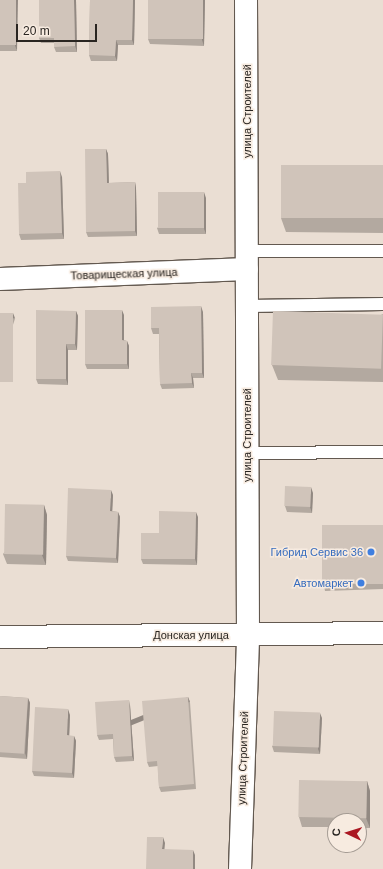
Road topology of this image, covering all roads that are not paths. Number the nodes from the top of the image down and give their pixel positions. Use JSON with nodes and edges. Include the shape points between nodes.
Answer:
{"nodes":[{"id":1,"x":246,"y":0,"type":"edge"},
{"id":2,"x":383,"y":251,"type":"edge"},
{"id":3,"x":247,"y":260,"type":"junction"},
{"id":4,"x":0,"y":280,"type":"edge"},
{"id":5,"x":383,"y":304,"type":"edge"},
{"id":6,"x":248,"y":306,"type":"junction"},
{"id":7,"x":383,"y":452,"type":"edge"},
{"id":8,"x":246,"y":453,"type":"junction"},
{"id":9,"x":248,"y":634,"type":"junction"},
{"id":10,"x":383,"y":634,"type":"edge"},
{"id":11,"x":0,"y":637,"type":"edge"},
{"id":12,"x":240,"y":869,"type":"edge"}],
"edges":[{"from":1,"to":3,"type":"street","name":"улица Строителей"},
{"from":2,"to":3,"type":"lane"},
{"from":3,"to":4,"type":"street","name":"Товарищеская улица"},
{"from":3,"to":6,"type":"street","name":"улица Строителей"},
{"from":5,"to":6,"type":"lane"},
{"from":6,"to":8,"type":"street","name":"улица Строителей"},
{"from":7,"to":8,"type":"lane"},
{"from":8,"to":9,"type":"street","name":"улица Строителей"},
{"from":9,"to":10,"type":"street","name":"Донская улица"},
{"from":9,"to":11,"type":"street","name":"Донская улица"},
{"from":9,"to":12,"type":"street","name":"улица Строителей"}]}
